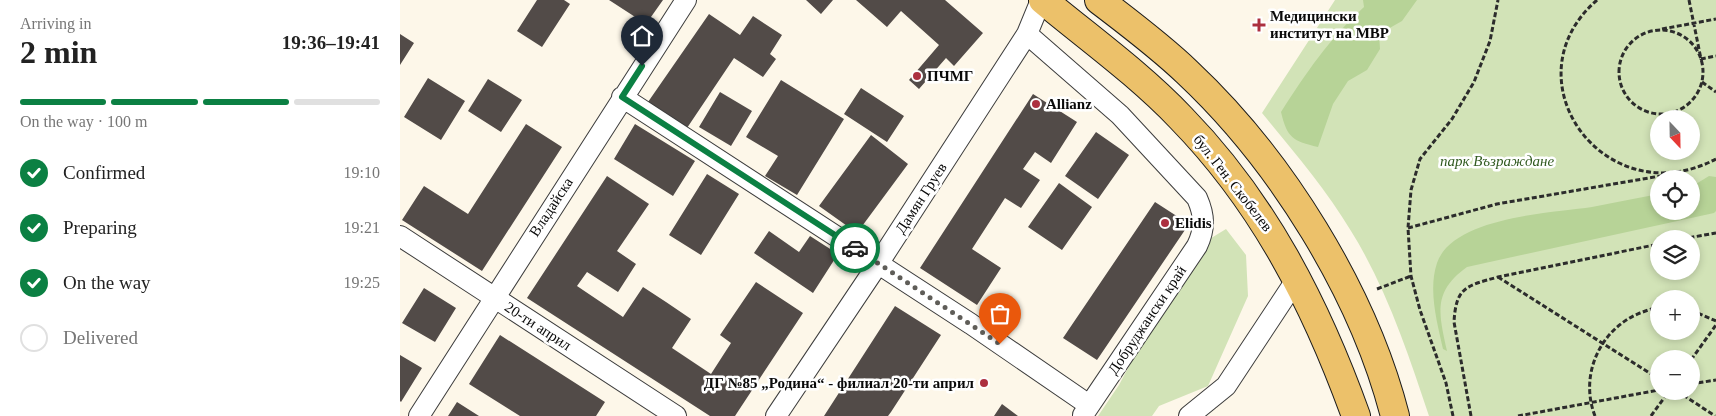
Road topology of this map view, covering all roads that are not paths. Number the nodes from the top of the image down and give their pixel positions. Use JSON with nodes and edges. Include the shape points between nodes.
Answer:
{"nodes":[{"id":1,"x":686,"y":0,"type":"edge"},
{"id":2,"x":1042,"y":0,"type":"edge"},
{"id":3,"x":1099,"y":0,"type":"edge"},
{"id":4,"x":1027,"y":34,"type":"junction"},
{"id":5,"x":622,"y":97,"type":"junction"},
{"id":6,"x":400,"y":236,"type":"edge"},
{"id":7,"x":878,"y":264,"type":"junction"},
{"id":8,"x":1298,"y":277,"type":"junction"},
{"id":9,"x":494,"y":297,"type":"junction"},
{"id":10,"x":1086,"y":410,"type":"edge"},
{"id":11,"x":419,"y":416,"type":"edge"},
{"id":12,"x":676,"y":416,"type":"edge"},
{"id":13,"x":776,"y":416,"type":"edge"},
{"id":14,"x":1189,"y":416,"type":"edge"},
{"id":15,"x":1356,"y":416,"type":"edge"},
{"id":16,"x":1395,"y":416,"type":"edge"}],
"edges":[{"from":1,"to":5,"type":"street","name":"Владайска"},
{"from":2,"to":4,"type":"street","name":"Дамян Груев"},
{"from":2,"to":8,"type":"main road","name":"бул. Ген. Скобелев","via":[[1122,62],[1182,118],[1246,197]]},
{"from":3,"to":16,"type":"main road","via":[[1187,73],[1260,154],[1300,208],[1335,266],[1369,339]]},
{"from":4,"to":7,"type":"street","name":"Дамян Груев"},
{"from":4,"to":10,"type":"street","name":"Добруджански край","via":[[1120,115],[1197,198],[1204,221],[1197,246]]},
{"from":5,"to":7,"type":"street"},
{"from":5,"to":9,"type":"street","name":"Владайска"},
{"from":6,"to":9,"type":"street","name":"20-ти април"},
{"from":7,"to":10,"type":"street"},
{"from":7,"to":13,"type":"street","name":"Дамян Груев"},
{"from":8,"to":14,"type":"street","via":[[1226,386]]},
{"from":8,"to":15,"type":"main road","name":"бул. Ген. Скобелев","via":[[1334,353]]},
{"from":9,"to":11,"type":"street","name":"Владайска"},
{"from":9,"to":12,"type":"street","name":"20-ти април"}]}
